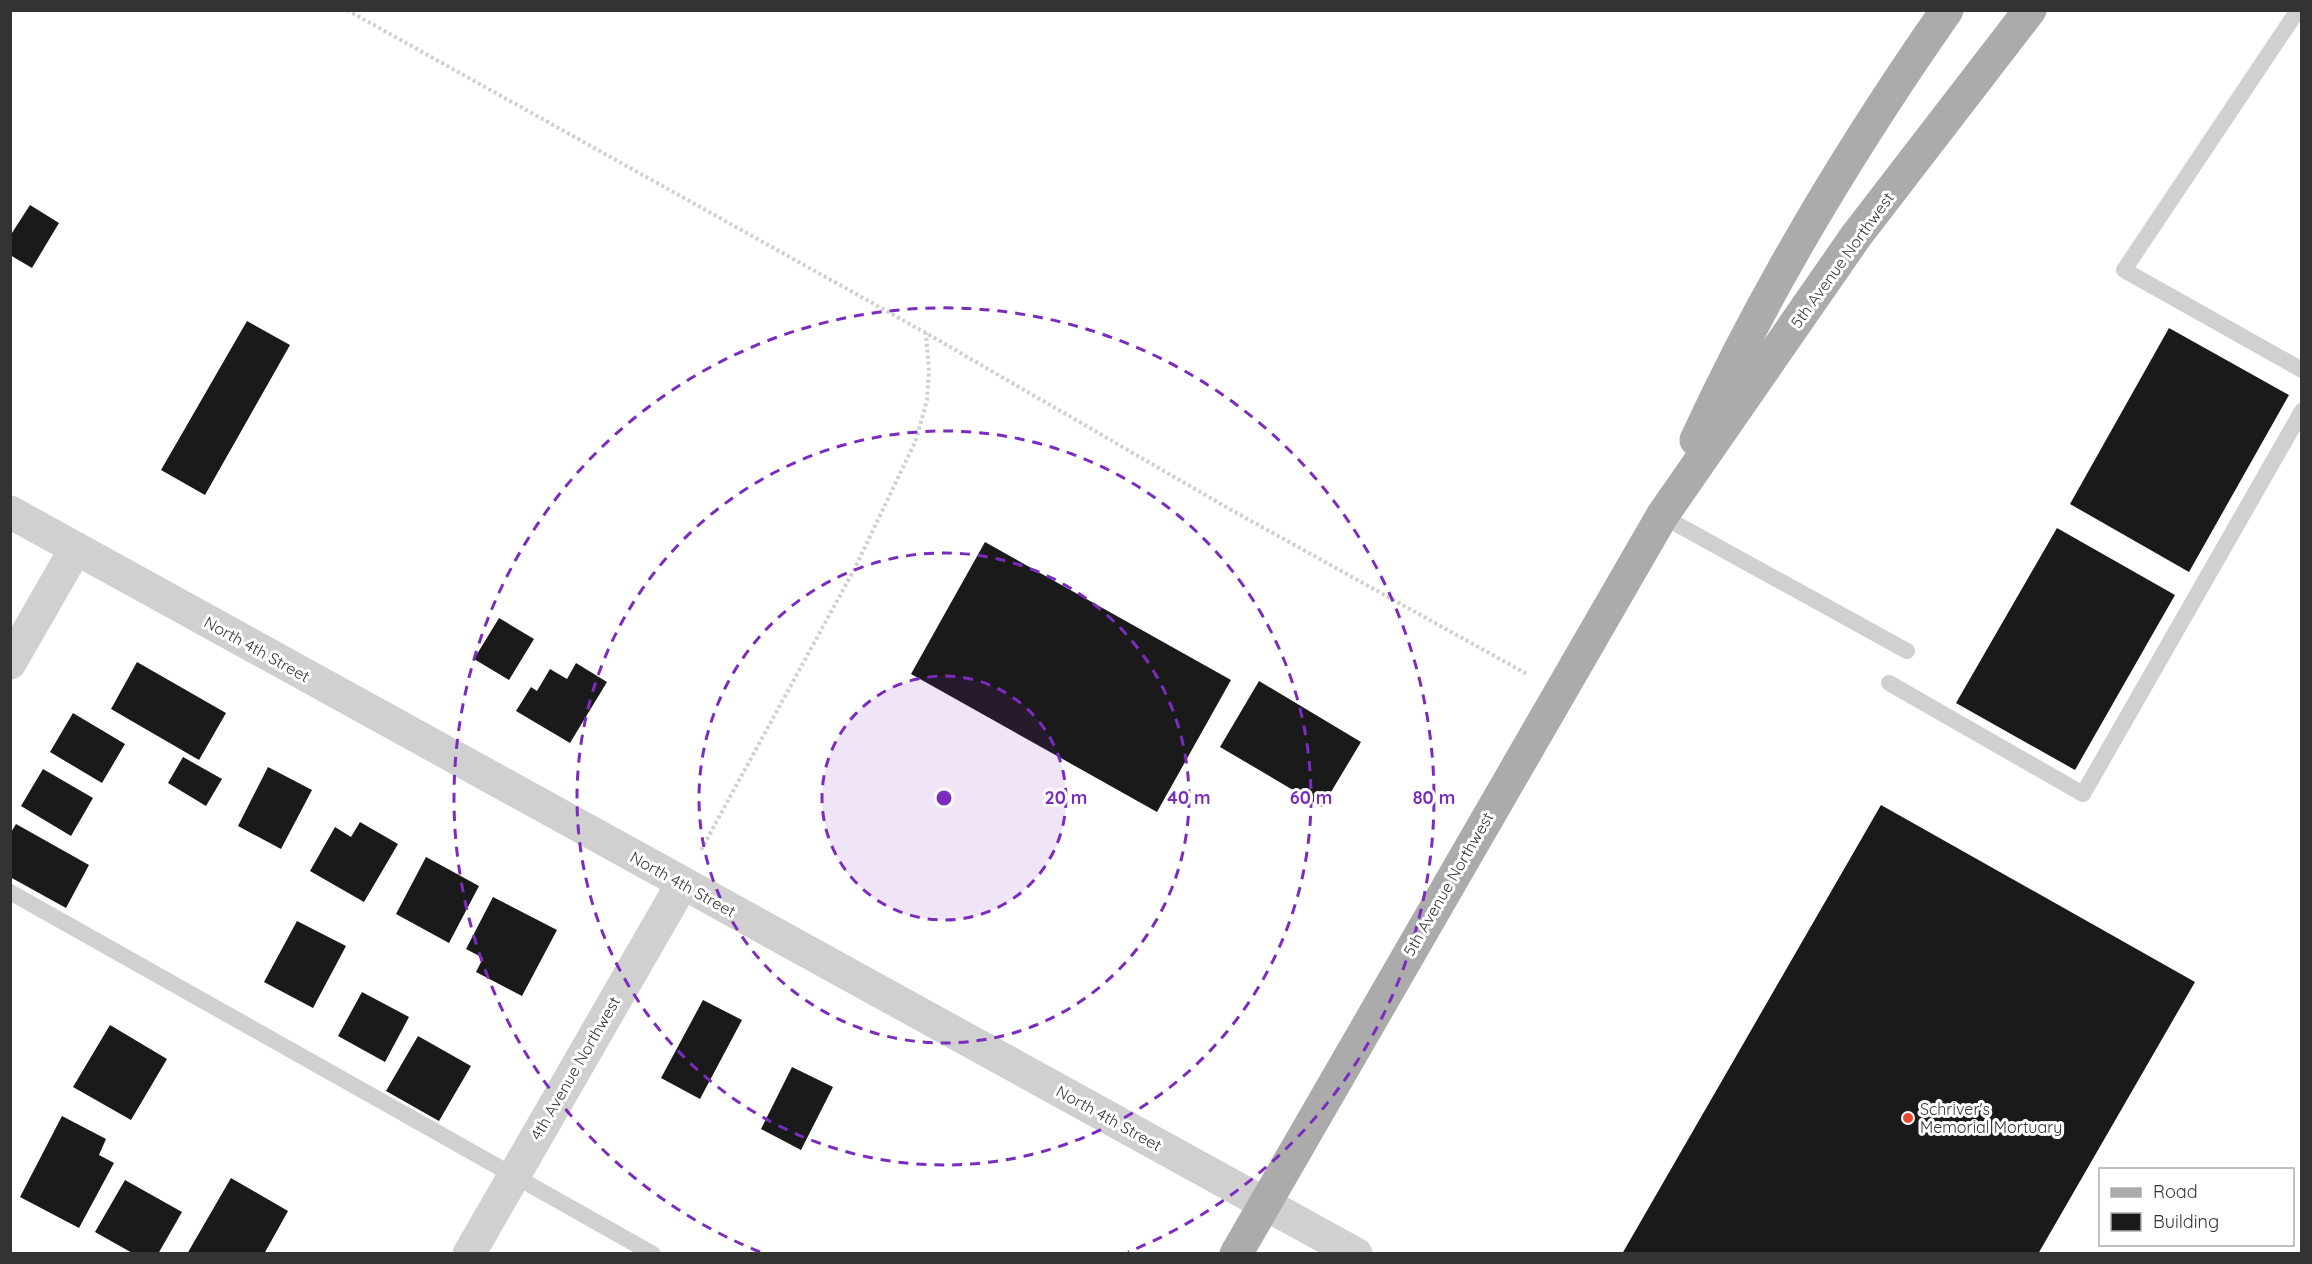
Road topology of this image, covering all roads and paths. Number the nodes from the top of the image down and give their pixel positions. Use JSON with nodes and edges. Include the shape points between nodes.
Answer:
{"nodes":[{"id":1,"x":347,"y":10,"type":"edge"},
{"id":2,"x":1947,"y":10,"type":"edge"},
{"id":3,"x":2030,"y":10,"type":"edge"},
{"id":4,"x":2298,"y":10,"type":"edge"},
{"id":5,"x":926,"y":333,"type":"junction"},
{"id":6,"x":2301,"y":370,"type":"edge"},
{"id":7,"x":2301,"y":411,"type":"edge"},
{"id":8,"x":10,"y":512,"type":"edge"},
{"id":9,"x":1662,"y":516,"type":"junction"},
{"id":10,"x":76,"y":548,"type":"junction"},
{"id":11,"x":1907,"y":651,"type":"dead end"},
{"id":12,"x":10,"y":663,"type":"edge"},
{"id":13,"x":1889,"y":683,"type":"dead end"},
{"id":14,"x":1559,"y":692,"type":"junction"},
{"id":15,"x":682,"y":884,"type":"junction"},
{"id":16,"x":10,"y":892,"type":"edge"},
{"id":17,"x":513,"y":1175,"type":"junction"},
{"id":18,"x":1264,"y":1203,"type":"junction"},
{"id":19,"x":469,"y":1254,"type":"edge"},
{"id":20,"x":653,"y":1254,"type":"edge"},
{"id":21,"x":1236,"y":1254,"type":"edge"},
{"id":22,"x":1356,"y":1254,"type":"edge"}],
"edges":[{"from":1,"to":5,"type":"path"},
{"from":2,"to":9,"type":"main road","name":"5th Avenue Northwest","via":[[1806,231],[1722,383]]},
{"from":3,"to":9,"type":"main road","name":"5th Avenue Northwest","via":[[1856,236]]},
{"from":4,"to":6,"type":"lane","via":[[2124,270]]},
{"from":5,"to":14,"type":"path","via":[[1226,507]]},
{"from":5,"to":15,"type":"path","via":[[927,400],[916,440],[855,568]]},
{"from":7,"to":13,"type":"lane","via":[[2083,794]]},
{"from":8,"to":10,"type":"street","name":"North 4th Street"},
{"from":9,"to":11,"type":"lane"},
{"from":9,"to":14,"type":"main road","name":"5th Avenue Northwest"},
{"from":10,"to":12,"type":"street"},
{"from":10,"to":15,"type":"street","name":"North 4th Street"},
{"from":14,"to":18,"type":"main road","name":"5th Avenue Northwest"},
{"from":15,"to":17,"type":"street","name":"4th Avenue Northwest"},
{"from":15,"to":18,"type":"street","name":"North 4th Street"},
{"from":16,"to":17,"type":"lane"},
{"from":17,"to":19,"type":"street","name":"4th Avenue Northwest"},
{"from":17,"to":20,"type":"lane"},
{"from":18,"to":21,"type":"main road","name":"5th Avenue Northwest"},
{"from":18,"to":22,"type":"street","name":"North 4th Street"}]}
